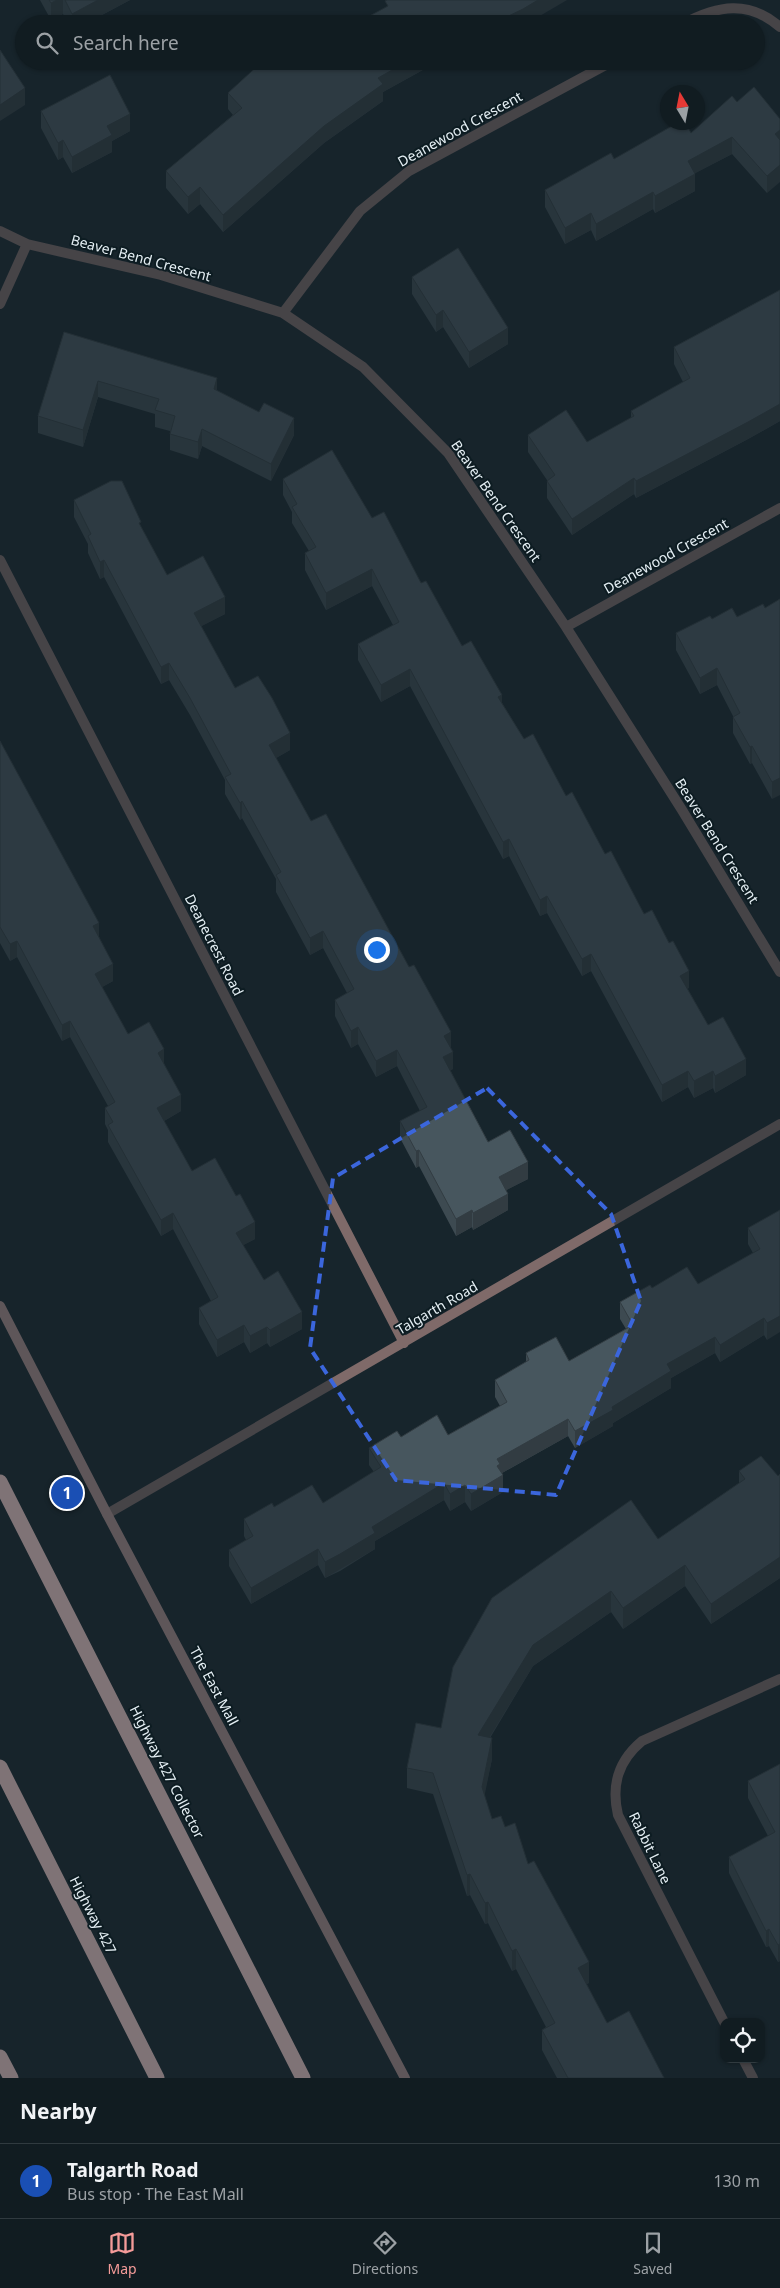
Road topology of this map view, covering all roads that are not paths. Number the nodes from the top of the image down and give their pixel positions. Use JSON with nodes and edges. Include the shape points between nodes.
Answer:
{"nodes":[{"id":1,"x":703,"y":15,"type":"edge"},
{"id":2,"x":761,"y":15,"type":"edge"},
{"id":3,"x":765,"y":18,"type":"edge"},
{"id":4,"x":780,"y":28,"type":"edge"},
{"id":5,"x":596,"y":70,"type":"edge"},
{"id":6,"x":0,"y":231,"type":"edge"},
{"id":7,"x":27,"y":244,"type":"junction"},
{"id":8,"x":0,"y":304,"type":"edge"},
{"id":9,"x":283,"y":313,"type":"junction"},
{"id":10,"x":780,"y":508,"type":"edge"},
{"id":11,"x":0,"y":560,"type":"edge"},
{"id":12,"x":566,"y":627,"type":"junction"},
{"id":13,"x":780,"y":972,"type":"edge"},
{"id":14,"x":780,"y":1124,"type":"edge"},
{"id":15,"x":0,"y":1306,"type":"edge"},
{"id":16,"x":404,"y":1343,"type":"junction"},
{"id":17,"x":0,"y":1482,"type":"edge"},
{"id":18,"x":107,"y":1514,"type":"junction"},
{"id":19,"x":780,"y":1679,"type":"edge"},
{"id":20,"x":0,"y":1767,"type":"edge"},
{"id":21,"x":722,"y":2018,"type":"edge"},
{"id":22,"x":0,"y":2057,"type":"edge"},
{"id":23,"x":745,"y":2063,"type":"edge"},
{"id":24,"x":11,"y":2078,"type":"edge"},
{"id":25,"x":157,"y":2078,"type":"edge"},
{"id":26,"x":303,"y":2078,"type":"edge"},
{"id":27,"x":405,"y":2078,"type":"edge"},
{"id":28,"x":753,"y":2078,"type":"edge"}],
"edges":[{"from":1,"to":2,"type":"street","via":[[716,9],[738,8],[754,10]]},
{"from":3,"to":4,"type":"street"},
{"from":5,"to":9,"type":"street","name":"Deanewood Crescent","via":[[409,171],[360,211]]},
{"from":6,"to":7,"type":"street","name":"Beaver Bend Crescent"},
{"from":7,"to":8,"type":"street"},
{"from":7,"to":9,"type":"street","name":"Beaver Bend Crescent","via":[[161,275]]},
{"from":9,"to":12,"type":"street","name":"Beaver Bend Crescent","via":[[363,367],[448,453]]},
{"from":10,"to":12,"type":"street","name":"Deanewood Crescent"},
{"from":11,"to":16,"type":"street","name":"Deanecrest Road"},
{"from":12,"to":13,"type":"street","name":"Beaver Bend Crescent"},
{"from":14,"to":16,"type":"street","name":"Talgarth Road"},
{"from":15,"to":18,"type":"main road","name":"The East Mall"},
{"from":16,"to":18,"type":"street","name":"Talgarth Road"},
{"from":17,"to":26,"type":"highway","name":"Highway 427 Collector"},
{"from":18,"to":27,"type":"main road","name":"The East Mall"},
{"from":19,"to":21,"type":"street","name":"Rabbit Lane","via":[[642,1741],[625,1758],[616,1780],[618,1816]]},
{"from":20,"to":25,"type":"highway","name":"Highway 427"},
{"from":22,"to":24,"type":"highway"},
{"from":23,"to":28,"type":"street"}]}
